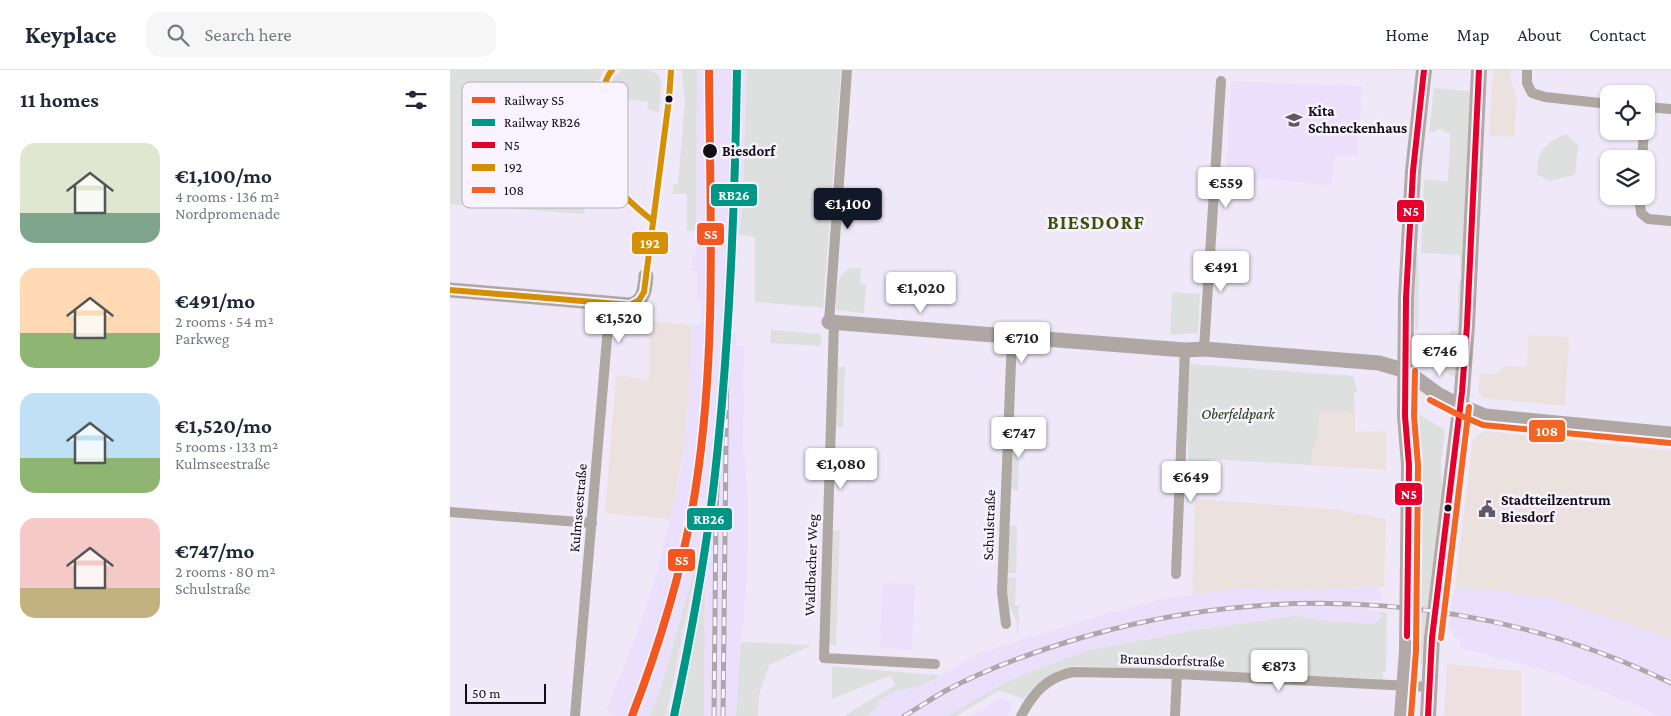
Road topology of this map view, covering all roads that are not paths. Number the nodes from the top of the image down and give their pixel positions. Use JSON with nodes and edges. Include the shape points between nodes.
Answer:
{"nodes":[{"id":1,"x":847,"y":70,"type":"edge"},
{"id":2,"x":1424,"y":70,"type":"edge"},
{"id":3,"x":1479,"y":70,"type":"edge"},
{"id":4,"x":1527,"y":70,"type":"edge"},
{"id":5,"x":1221,"y":81,"type":"dead end"},
{"id":6,"x":1600,"y":103,"type":"edge"},
{"id":7,"x":1655,"y":108,"type":"edge"},
{"id":8,"x":1671,"y":109,"type":"edge"},
{"id":9,"x":1640,"y":205,"type":"edge"},
{"id":10,"x":1671,"y":221,"type":"edge"},
{"id":11,"x":646,"y":276,"type":"dead end"},
{"id":12,"x":450,"y":290,"type":"edge"},
{"id":13,"x":610,"y":303,"type":"junction"},
{"id":14,"x":831,"y":322,"type":"junction"},
{"id":15,"x":1012,"y":337,"type":"junction"},
{"id":16,"x":1204,"y":349,"type":"junction"},
{"id":17,"x":1185,"y":350,"type":"junction"},
{"id":18,"x":1406,"y":371,"type":"junction"},
{"id":19,"x":1460,"y":406,"type":"junction"},
{"id":20,"x":1671,"y":434,"type":"edge"},
{"id":21,"x":450,"y":512,"type":"edge"},
{"id":22,"x":592,"y":524,"type":"junction"},
{"id":23,"x":1176,"y":574,"type":"dead end"},
{"id":24,"x":1006,"y":624,"type":"dead end"},
{"id":25,"x":935,"y":664,"type":"dead end"},
{"id":26,"x":1177,"y":674,"type":"junction"},
{"id":27,"x":1404,"y":685,"type":"junction"},
{"id":28,"x":1429,"y":687,"type":"junction"},
{"id":29,"x":1022,"y":714,"type":"edge"},
{"id":30,"x":575,"y":716,"type":"edge"},
{"id":31,"x":1175,"y":716,"type":"edge"},
{"id":32,"x":1402,"y":716,"type":"edge"},
{"id":33,"x":1428,"y":716,"type":"edge"}],
"edges":[{"from":1,"to":14,"type":"street","name":"Waldbacher Weg"},
{"from":2,"to":18,"type":"main road","via":[[1413,171]]},
{"from":3,"to":19,"type":"main road"},
{"from":4,"to":6,"type":"street","via":[[1527,83],[1532,93]]},
{"from":5,"to":16,"type":"street"},
{"from":7,"to":8,"type":"street"},
{"from":9,"to":10,"type":"street","via":[[1641,213],[1648,219]]},
{"from":11,"to":13,"type":"street","via":[[642,297],[635,304]]},
{"from":12,"to":13,"type":"street"},
{"from":13,"to":22,"type":"street","name":"Kulmseestraße"},
{"from":14,"to":15,"type":"street"},
{"from":14,"to":25,"type":"street","name":"Waldbacher Weg","via":[[824,658]]},
{"from":15,"to":17,"type":"street"},
{"from":15,"to":24,"type":"street","name":"Schulstraße","via":[[1002,592]]},
{"from":16,"to":17,"type":"street"},
{"from":16,"to":18,"type":"street","via":[[1379,363]]},
{"from":17,"to":23,"type":"street"},
{"from":18,"to":19,"type":"street"},
{"from":18,"to":27,"type":"main road","via":[[1409,475]]},
{"from":19,"to":20,"type":"street","via":[[1484,416]]},
{"from":19,"to":28,"type":"main road"},
{"from":21,"to":22,"type":"street"},
{"from":22,"to":30,"type":"street","name":"Kulmseestraße"},
{"from":26,"to":27,"type":"street","name":"Braunsdorfstraße"},
{"from":26,"to":29,"type":"street","name":"Braunsdorfstraße","via":[[1065,673],[1041,687]]},
{"from":26,"to":31,"type":"street"},
{"from":27,"to":28,"type":"street","name":"Braunsdorfstraße"},
{"from":27,"to":32,"type":"main road"},
{"from":28,"to":33,"type":"main road"}]}
